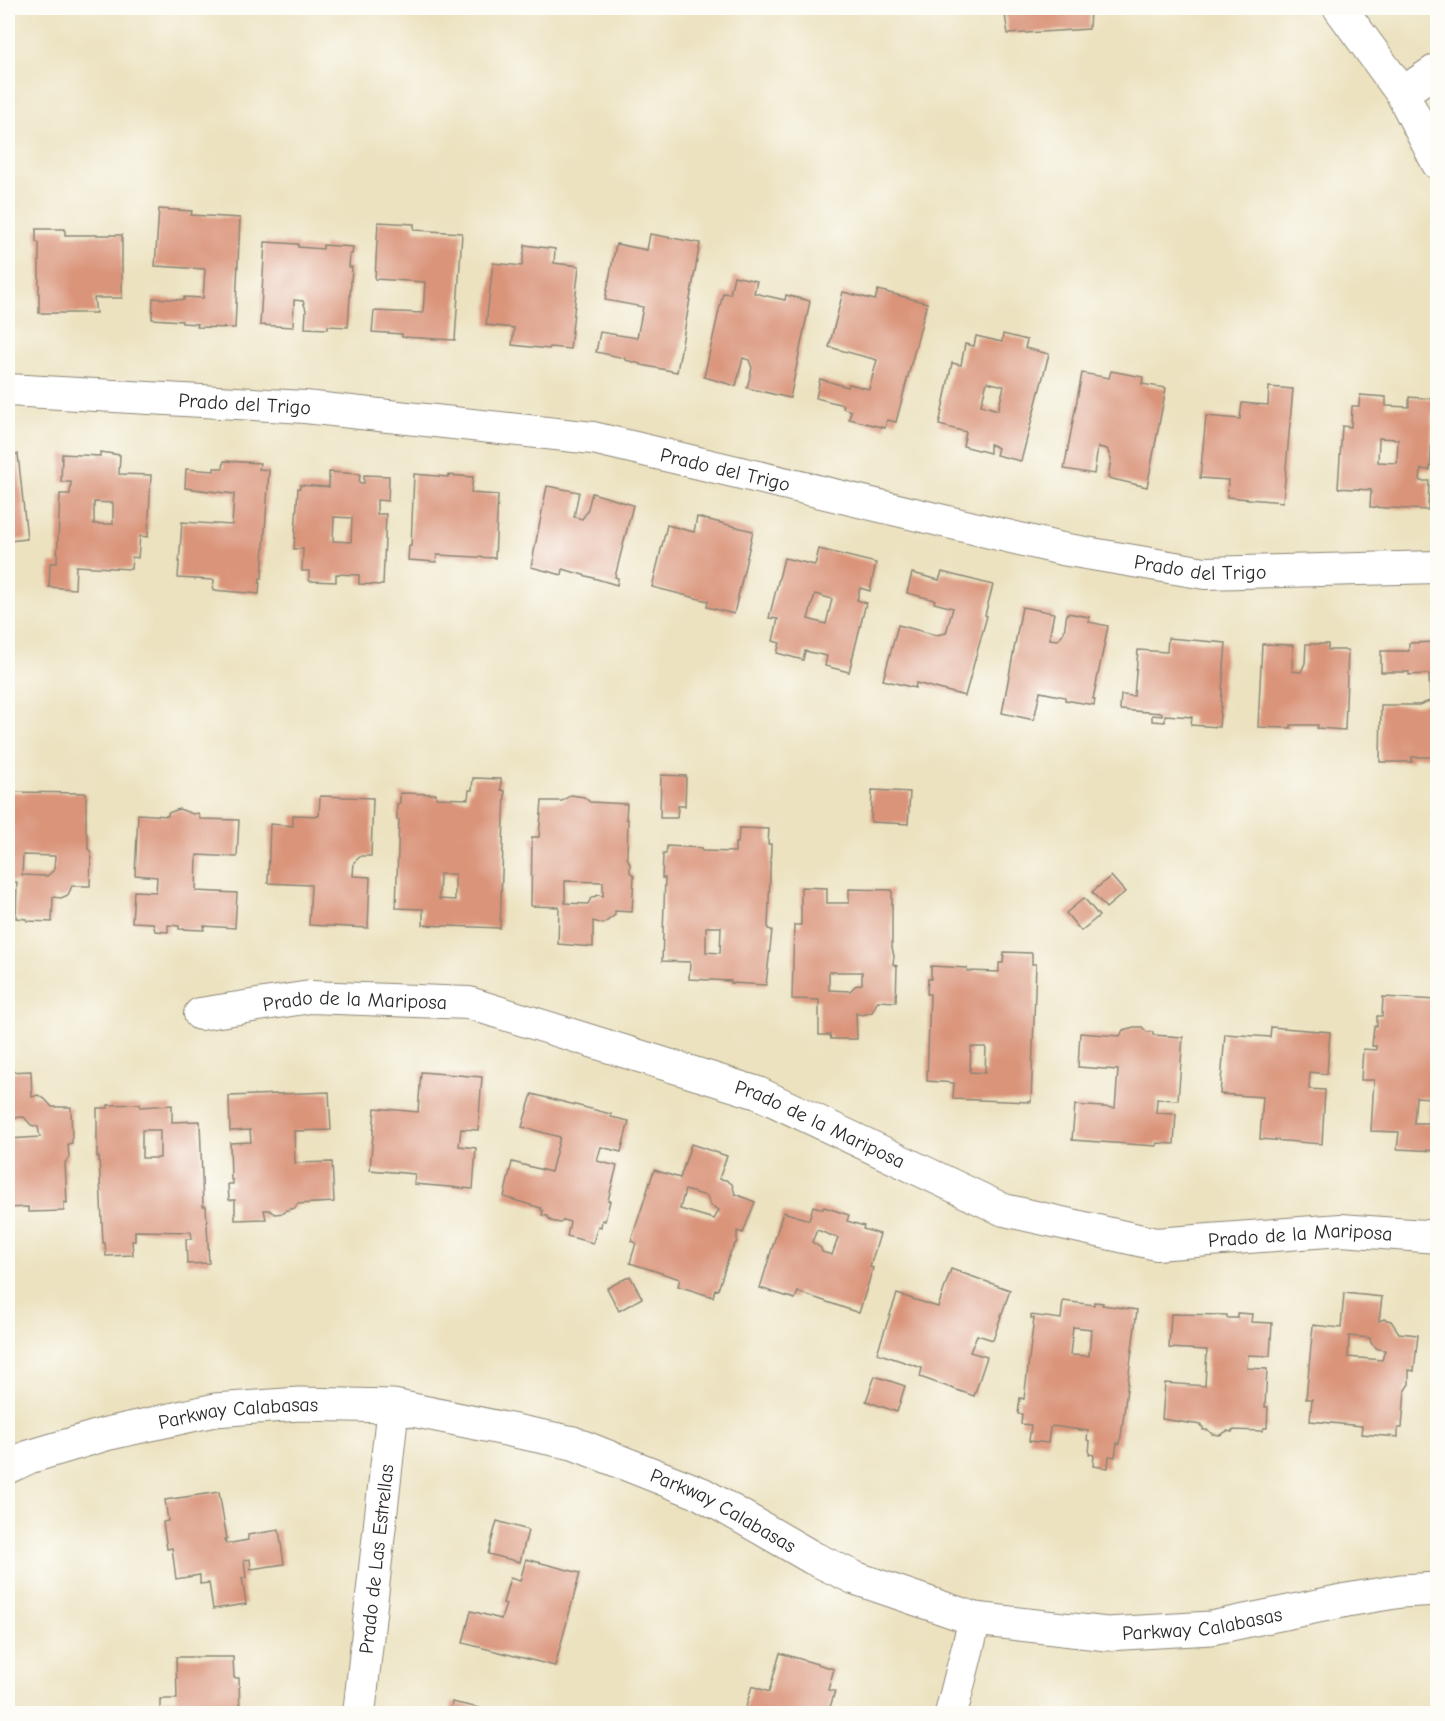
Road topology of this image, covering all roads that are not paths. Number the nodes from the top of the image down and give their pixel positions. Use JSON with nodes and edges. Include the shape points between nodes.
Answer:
{"nodes":[{"id":1,"x":1340,"y":8,"type":"edge"},
{"id":2,"x":1437,"y":69,"type":"edge"},
{"id":3,"x":1402,"y":93,"type":"junction"},
{"id":4,"x":1437,"y":163,"type":"edge"},
{"id":5,"x":8,"y":390,"type":"edge"},
{"id":6,"x":1437,"y":567,"type":"edge"},
{"id":7,"x":200,"y":1014,"type":"dead end"},
{"id":8,"x":1437,"y":1237,"type":"edge"},
{"id":9,"x":393,"y":1406,"type":"junction"},
{"id":10,"x":8,"y":1467,"type":"edge"},
{"id":11,"x":1437,"y":1589,"type":"edge"},
{"id":12,"x":975,"y":1619,"type":"junction"},
{"id":13,"x":359,"y":1713,"type":"edge"},
{"id":14,"x":951,"y":1713,"type":"edge"}],
"edges":[{"from":1,"to":3,"type":"street"},
{"from":2,"to":3,"type":"street"},
{"from":3,"to":4,"type":"street"},
{"from":5,"to":6,"type":"street","name":"Prado del Trigo","via":[[305,407],[593,438],[1062,549],[1205,573]]},
{"from":7,"to":8,"type":"street","name":"Prado de la Mariposa","via":[[310,997],[470,1003],[758,1093],[1004,1210],[1156,1244],[1341,1230]]},
{"from":9,"to":10,"type":"street","name":"Parkway Calabasas","via":[[299,1404],[215,1410],[106,1434]]},
{"from":9,"to":12,"type":"street","name":"Parkway Calabasas","via":[[573,1443],[702,1494],[855,1578]]},
{"from":9,"to":13,"type":"street","name":"Prado de Las Estrellas"},
{"from":11,"to":12,"type":"street","name":"Parkway Calabasas","via":[[1347,1600],[1211,1628],[1107,1634]]},
{"from":12,"to":14,"type":"street"}]}
